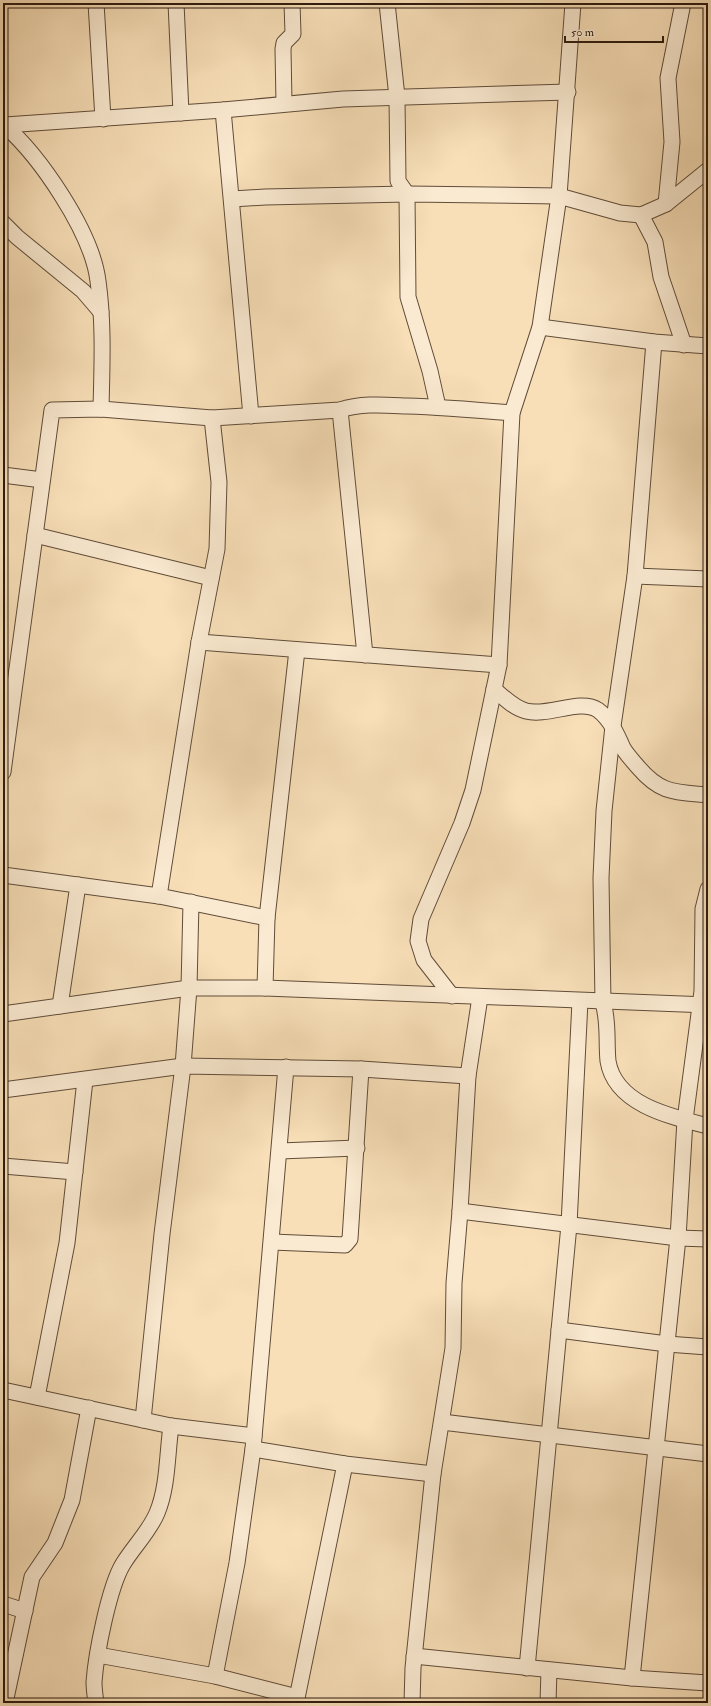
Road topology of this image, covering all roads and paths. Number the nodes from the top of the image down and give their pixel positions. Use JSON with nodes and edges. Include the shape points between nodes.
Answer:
{"nodes":[{"id":1,"x":96,"y":3,"type":"edge"},
{"id":2,"x":176,"y":3,"type":"edge"},
{"id":3,"x":292,"y":3,"type":"edge"},
{"id":4,"x":387,"y":3,"type":"edge"},
{"id":5,"x":573,"y":3,"type":"edge"},
{"id":6,"x":683,"y":3,"type":"edge"},
{"id":7,"x":568,"y":92,"type":"junction"},
{"id":8,"x":397,"y":97,"type":"junction"},
{"id":9,"x":284,"y":103,"type":"junction"},
{"id":10,"x":223,"y":110,"type":"junction"},
{"id":11,"x":181,"y":113,"type":"junction"},
{"id":12,"x":103,"y":119,"type":"junction"},
{"id":13,"x":4,"y":124,"type":"edge"},
{"id":14,"x":708,"y":170,"type":"edge"},
{"id":15,"x":407,"y":194,"type":"junction"},
{"id":16,"x":559,"y":196,"type":"junction"},
{"id":17,"x":232,"y":199,"type":"junction"},
{"id":18,"x":666,"y":204,"type":"junction"},
{"id":19,"x":641,"y":215,"type":"junction"},
{"id":20,"x":3,"y":223,"type":"edge"},
{"id":21,"x":101,"y":312,"type":"junction"},
{"id":22,"x":540,"y":326,"type":"junction"},
{"id":23,"x":654,"y":342,"type":"junction"},
{"id":24,"x":684,"y":344,"type":"junction"},
{"id":25,"x":708,"y":346,"type":"edge"},
{"id":26,"x":438,"y":407,"type":"junction"},
{"id":27,"x":101,"y":409,"type":"junction"},
{"id":28,"x":340,"y":410,"type":"junction"},
{"id":29,"x":512,"y":413,"type":"junction"},
{"id":30,"x":250,"y":416,"type":"junction"},
{"id":31,"x":212,"y":418,"type":"junction"},
{"id":32,"x":3,"y":474,"type":"edge"},
{"id":33,"x":42,"y":480,"type":"junction"},
{"id":34,"x":35,"y":535,"type":"junction"},
{"id":35,"x":635,"y":576,"type":"junction"},
{"id":36,"x":211,"y":578,"type":"junction"},
{"id":37,"x":708,"y":579,"type":"edge"},
{"id":38,"x":199,"y":642,"type":"junction"},
{"id":39,"x":297,"y":650,"type":"junction"},
{"id":40,"x":365,"y":655,"type":"junction"},
{"id":41,"x":499,"y":665,"type":"junction"},
{"id":42,"x":494,"y":689,"type":"junction"},
{"id":43,"x":613,"y":726,"type":"junction"},
{"id":44,"x":3,"y":772,"type":"edge"},
{"id":45,"x":708,"y":795,"type":"edge"},
{"id":46,"x":3,"y":875,"type":"edge"},
{"id":47,"x":78,"y":884,"type":"junction"},
{"id":48,"x":708,"y":889,"type":"edge"},
{"id":49,"x":159,"y":896,"type":"junction"},
{"id":50,"x":191,"y":902,"type":"junction"},
{"id":51,"x":267,"y":918,"type":"junction"},
{"id":52,"x":189,"y":988,"type":"junction"},
{"id":53,"x":265,"y":988,"type":"junction"},
{"id":54,"x":452,"y":996,"type":"junction"},
{"id":55,"x":480,"y":997,"type":"junction"},
{"id":56,"x":580,"y":1001,"type":"junction"},
{"id":57,"x":603,"y":1002,"type":"junction"},
{"id":58,"x":704,"y":1005,"type":"edge"},
{"id":59,"x":60,"y":1006,"type":"junction"},
{"id":60,"x":3,"y":1014,"type":"edge"},
{"id":61,"x":183,"y":1066,"type":"junction"},
{"id":62,"x":286,"y":1067,"type":"junction"},
{"id":63,"x":361,"y":1069,"type":"junction"},
{"id":64,"x":468,"y":1076,"type":"junction"},
{"id":65,"x":85,"y":1080,"type":"junction"},
{"id":66,"x":3,"y":1090,"type":"edge"},
{"id":67,"x":685,"y":1120,"type":"junction"},
{"id":68,"x":708,"y":1126,"type":"edge"},
{"id":69,"x":357,"y":1148,"type":"junction"},
{"id":70,"x":280,"y":1151,"type":"junction"},
{"id":71,"x":3,"y":1166,"type":"edge"},
{"id":72,"x":75,"y":1172,"type":"junction"},
{"id":73,"x":460,"y":1211,"type":"junction"},
{"id":74,"x":568,"y":1225,"type":"junction"},
{"id":75,"x":678,"y":1238,"type":"junction"},
{"id":76,"x":708,"y":1239,"type":"edge"},
{"id":77,"x":272,"y":1242,"type":"junction"},
{"id":78,"x":559,"y":1330,"type":"junction"},
{"id":79,"x":667,"y":1344,"type":"junction"},
{"id":80,"x":708,"y":1347,"type":"edge"},
{"id":81,"x":3,"y":1390,"type":"edge"},
{"id":82,"x":3,"y":1394,"type":"edge"},
{"id":83,"x":37,"y":1397,"type":"junction"},
{"id":84,"x":89,"y":1408,"type":"junction"},
{"id":85,"x":143,"y":1420,"type":"junction"},
{"id":86,"x":442,"y":1422,"type":"junction"},
{"id":87,"x":171,"y":1426,"type":"junction"},
{"id":88,"x":549,"y":1433,"type":"junction"},
{"id":89,"x":253,"y":1443,"type":"junction"},
{"id":90,"x":656,"y":1447,"type":"junction"},
{"id":91,"x":708,"y":1454,"type":"edge"},
{"id":92,"x":344,"y":1464,"type":"junction"},
{"id":93,"x":433,"y":1474,"type":"junction"},
{"id":94,"x":3,"y":1604,"type":"edge"},
{"id":95,"x":25,"y":1611,"type":"junction"},
{"id":96,"x":98,"y":1655,"type":"junction"},
{"id":97,"x":414,"y":1656,"type":"junction"},
{"id":98,"x":527,"y":1668,"type":"junction"},
{"id":99,"x":549,"y":1670,"type":"junction"},
{"id":100,"x":215,"y":1676,"type":"junction"},
{"id":101,"x":632,"y":1678,"type":"junction"},
{"id":102,"x":708,"y":1683,"type":"edge"},
{"id":103,"x":296,"y":1700,"type":"edge"},
{"id":104,"x":5,"y":1703,"type":"edge"},
{"id":105,"x":96,"y":1703,"type":"edge"},
{"id":106,"x":412,"y":1703,"type":"edge"},
{"id":107,"x":548,"y":1703,"type":"edge"}],
"edges":[{"from":1,"to":12,"type":"street"},
{"from":2,"to":11,"type":"street"},
{"from":3,"to":9,"type":"street","via":[[293,34],[282,49]]},
{"from":4,"to":8,"type":"street"},
{"from":5,"to":7,"type":"street"},
{"from":6,"to":18,"type":"street","via":[[668,78],[672,142]]},
{"from":7,"to":8,"type":"street"},
{"from":7,"to":16,"type":"street"},
{"from":8,"to":9,"type":"street"},
{"from":8,"to":15,"type":"street","via":[[398,181]]},
{"from":9,"to":10,"type":"street"},
{"from":10,"to":11,"type":"street"},
{"from":10,"to":17,"type":"street"},
{"from":11,"to":12,"type":"street"},
{"from":12,"to":13,"type":"street"},
{"from":13,"to":21,"type":"street","via":[[47,174],[87,240],[98,280]]},
{"from":14,"to":18,"type":"street"},
{"from":15,"to":16,"type":"street"},
{"from":15,"to":17,"type":"street"},
{"from":15,"to":26,"type":"street","via":[[408,297]]},
{"from":16,"to":19,"type":"street","via":[[620,213]]},
{"from":16,"to":22,"type":"street"},
{"from":17,"to":30,"type":"street"},
{"from":18,"to":19,"type":"street"},
{"from":19,"to":24,"type":"street","via":[[655,242],[661,277]]},
{"from":20,"to":21,"type":"street","via":[[83,291]]},
{"from":21,"to":27,"type":"street"},
{"from":22,"to":23,"type":"street"},
{"from":22,"to":29,"type":"street"},
{"from":23,"to":24,"type":"street"},
{"from":23,"to":35,"type":"street"},
{"from":24,"to":25,"type":"street"},
{"from":26,"to":28,"type":"street","via":[[362,405]]},
{"from":26,"to":29,"type":"street"},
{"from":27,"to":31,"type":"street"},
{"from":27,"to":33,"type":"street","via":[[52,410]]},
{"from":28,"to":30,"type":"street"},
{"from":28,"to":40,"type":"street"},
{"from":29,"to":41,"type":"street"},
{"from":30,"to":31,"type":"street"},
{"from":31,"to":36,"type":"street","via":[[219,482],[219,510],[217,549]]},
{"from":32,"to":33,"type":"street"},
{"from":33,"to":34,"type":"street"},
{"from":34,"to":36,"type":"street"},
{"from":34,"to":44,"type":"street"},
{"from":35,"to":37,"type":"street"},
{"from":35,"to":43,"type":"street"},
{"from":36,"to":38,"type":"street"},
{"from":38,"to":39,"type":"street"},
{"from":38,"to":49,"type":"street"},
{"from":39,"to":40,"type":"street"},
{"from":39,"to":51,"type":"street"},
{"from":40,"to":41,"type":"street"},
{"from":41,"to":42,"type":"street"},
{"from":42,"to":43,"type":"street","via":[[526,711],[544,713],[578,706],[589,707],[598,710]]},
{"from":42,"to":54,"type":"street","via":[[473,790],[462,823],[421,919],[418,941],[424,960]]},
{"from":43,"to":45,"type":"street","via":[[626,752],[659,787],[675,792]]},
{"from":43,"to":57,"type":"street","via":[[604,811],[601,878]]},
{"from":46,"to":47,"type":"street"},
{"from":47,"to":49,"type":"street"},
{"from":47,"to":59,"type":"street"},
{"from":48,"to":58,"type":"street","via":[[703,909]]},
{"from":49,"to":50,"type":"street"},
{"from":50,"to":51,"type":"street"},
{"from":50,"to":52,"type":"street"},
{"from":51,"to":53,"type":"street"},
{"from":52,"to":53,"type":"street"},
{"from":52,"to":59,"type":"street"},
{"from":52,"to":61,"type":"street"},
{"from":53,"to":54,"type":"street"},
{"from":54,"to":55,"type":"street"},
{"from":55,"to":56,"type":"street"},
{"from":55,"to":64,"type":"street"},
{"from":56,"to":57,"type":"street"},
{"from":56,"to":74,"type":"street"},
{"from":57,"to":58,"type":"street"},
{"from":57,"to":67,"type":"street","via":[[607,1016],[608,1060],[617,1082],[631,1098],[644,1106]]},
{"from":58,"to":67,"type":"street"},
{"from":59,"to":60,"type":"street"},
{"from":61,"to":62,"type":"street"},
{"from":61,"to":65,"type":"street"},
{"from":61,"to":85,"type":"street","via":[[162,1234]]},
{"from":62,"to":63,"type":"street"},
{"from":62,"to":70,"type":"street"},
{"from":63,"to":64,"type":"street"},
{"from":63,"to":69,"type":"street"},
{"from":64,"to":73,"type":"street"},
{"from":65,"to":66,"type":"street"},
{"from":65,"to":72,"type":"street"},
{"from":67,"to":68,"type":"street"},
{"from":67,"to":75,"type":"street"},
{"from":69,"to":70,"type":"street"},
{"from":69,"to":77,"type":"street","via":[[352,1229],[345,1246]]},
{"from":70,"to":77,"type":"street"},
{"from":71,"to":72,"type":"street"},
{"from":72,"to":83,"type":"street","via":[[67,1243]]},
{"from":73,"to":74,"type":"street"},
{"from":73,"to":86,"type":"street","via":[[454,1283],[453,1348]]},
{"from":74,"to":75,"type":"street"},
{"from":74,"to":78,"type":"street"},
{"from":75,"to":76,"type":"street"},
{"from":75,"to":79,"type":"street"},
{"from":77,"to":89,"type":"street"},
{"from":78,"to":79,"type":"street"},
{"from":78,"to":88,"type":"street"},
{"from":79,"to":80,"type":"street"},
{"from":79,"to":90,"type":"street"},
{"from":81,"to":82,"type":"street"},
{"from":81,"to":83,"type":"street"},
{"from":83,"to":84,"type":"street"},
{"from":84,"to":85,"type":"street"},
{"from":84,"to":95,"type":"street","via":[[72,1500],[55,1543],[32,1577]]},
{"from":85,"to":87,"type":"street"},
{"from":86,"to":88,"type":"street"},
{"from":86,"to":93,"type":"street"},
{"from":87,"to":89,"type":"street"},
{"from":87,"to":96,"type":"street","via":[[162,1495],[157,1512],[115,1580]]},
{"from":88,"to":90,"type":"street"},
{"from":88,"to":98,"type":"street"},
{"from":89,"to":92,"type":"street"},
{"from":89,"to":100,"type":"street","via":[[237,1563]]},
{"from":90,"to":91,"type":"street"},
{"from":90,"to":101,"type":"street"},
{"from":92,"to":93,"type":"street"},
{"from":92,"to":103,"type":"street"},
{"from":93,"to":97,"type":"street"},
{"from":94,"to":95,"type":"street"},
{"from":95,"to":104,"type":"street"},
{"from":96,"to":100,"type":"street"},
{"from":96,"to":105,"type":"street","via":[[94,1684]]},
{"from":97,"to":98,"type":"street"},
{"from":97,"to":106,"type":"street"},
{"from":98,"to":99,"type":"street"},
{"from":99,"to":101,"type":"street"},
{"from":99,"to":107,"type":"street"},
{"from":100,"to":103,"type":"street"},
{"from":101,"to":102,"type":"street"}]}
